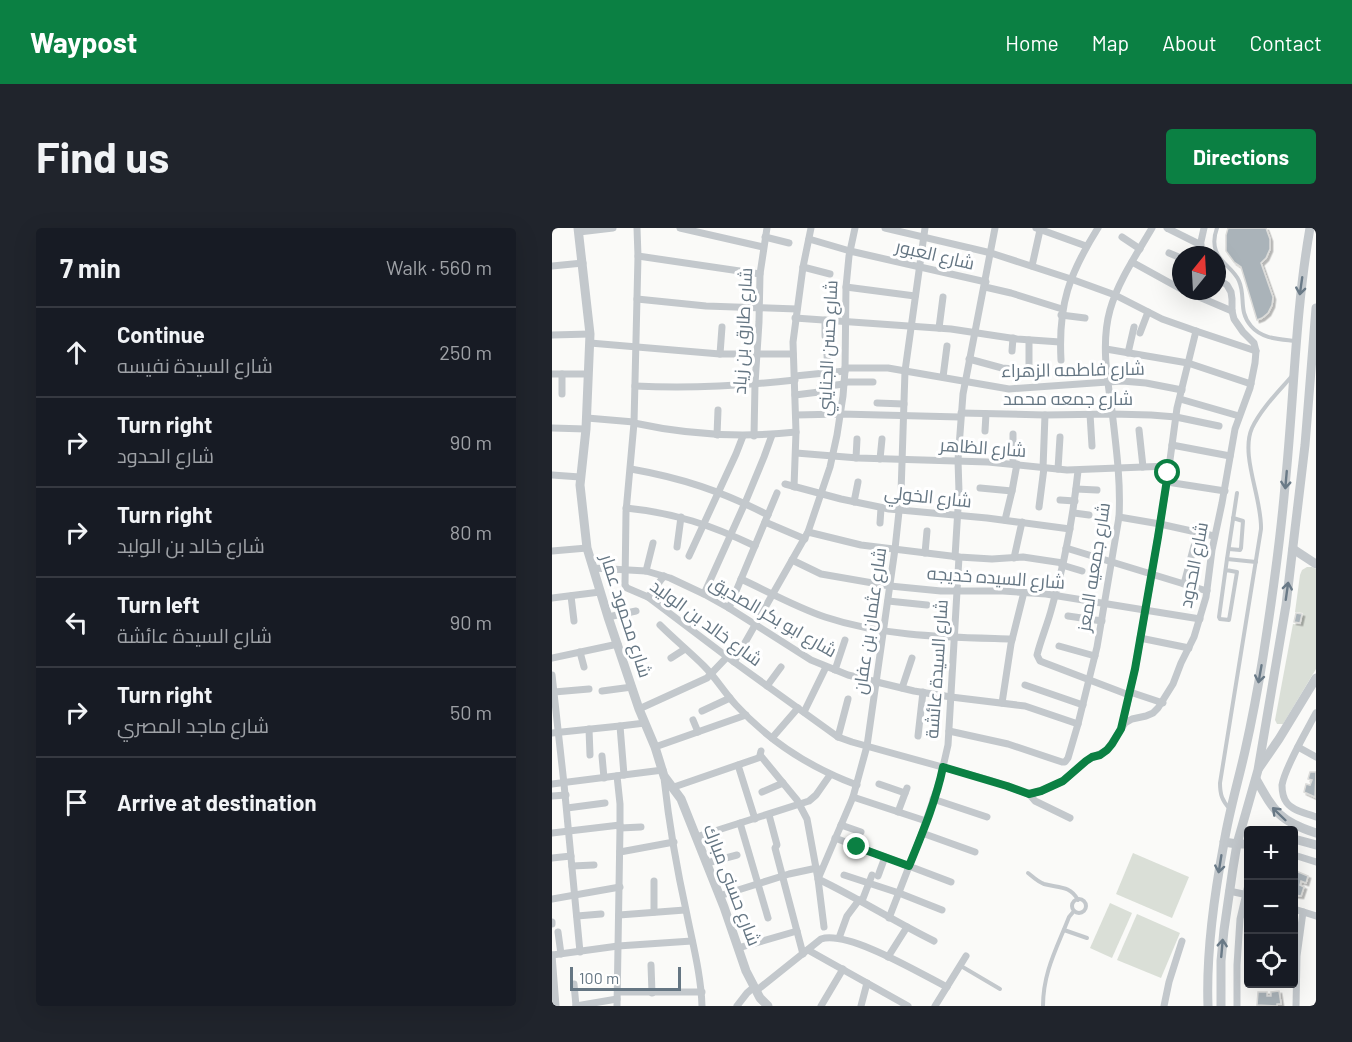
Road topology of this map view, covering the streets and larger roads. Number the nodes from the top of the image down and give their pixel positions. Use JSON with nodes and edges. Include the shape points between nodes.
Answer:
{"nodes":[{"id":1,"x":613,"y":228,"type":"edge"},
{"id":2,"x":637,"y":228,"type":"edge"},
{"id":3,"x":680,"y":228,"type":"edge"},
{"id":4,"x":767,"y":228,"type":"edge"},
{"id":5,"x":811,"y":228,"type":"edge"},
{"id":6,"x":855,"y":228,"type":"edge"},
{"id":7,"x":885,"y":228,"type":"edge"},
{"id":8,"x":925,"y":228,"type":"edge"},
{"id":9,"x":995,"y":228,"type":"edge"},
{"id":10,"x":1098,"y":228,"type":"edge"},
{"id":11,"x":1152,"y":228,"type":"edge"},
{"id":12,"x":1167,"y":228,"type":"edge"},
{"id":13,"x":1204,"y":228,"type":"edge"},
{"id":14,"x":1310,"y":228,"type":"edge"},
{"id":15,"x":1038,"y":229,"type":"edge"},
{"id":16,"x":579,"y":230,"type":"edge"},
{"id":17,"x":765,"y":237,"type":"junction"},
{"id":18,"x":924,"y":237,"type":"junction"},
{"id":19,"x":1122,"y":237,"type":"dead end"},
{"id":20,"x":809,"y":239,"type":"junction"},
{"id":21,"x":789,"y":243,"type":"dead end"},
{"id":22,"x":764,"y":246,"type":"junction"},
{"id":23,"x":1086,"y":246,"type":"junction"},
{"id":24,"x":1201,"y":246,"type":"joint"},
{"id":25,"x":1140,"y":249,"type":"junction"},
{"id":26,"x":850,"y":251,"type":"junction"},
{"id":27,"x":991,"y":253,"type":"junction"},
{"id":28,"x":1169,"y":253,"type":"dead end"},
{"id":29,"x":1172,"y":254,"type":"edge"},
{"id":30,"x":638,"y":256,"type":"junction"},
{"id":31,"x":1132,"y":262,"type":"junction"},
{"id":32,"x":583,"y":263,"type":"junction"},
{"id":33,"x":552,"y":266,"type":"edge"},
{"id":34,"x":920,"y":266,"type":"junction"},
{"id":35,"x":1032,"y":266,"type":"junction"},
{"id":36,"x":803,"y":267,"type":"junction"},
{"id":37,"x":760,"y":274,"type":"junction"},
{"id":38,"x":830,"y":274,"type":"dead end"},
{"id":39,"x":1071,"y":279,"type":"junction"},
{"id":40,"x":1172,"y":284,"type":"edge"},
{"id":41,"x":1226,"y":284,"type":"edge"},
{"id":42,"x":985,"y":285,"type":"junction"},
{"id":43,"x":846,"y":287,"type":"junction"},
{"id":44,"x":1115,"y":295,"type":"junction"},
{"id":45,"x":915,"y":296,"type":"junction"},
{"id":46,"x":943,"y":297,"type":"dead end"},
{"id":47,"x":637,"y":299,"type":"junction"},
{"id":48,"x":1204,"y":300,"type":"edge"},
{"id":49,"x":760,"y":308,"type":"junction"},
{"id":50,"x":1316,"y":308,"type":"edge"},
{"id":51,"x":797,"y":309,"type":"junction"},
{"id":52,"x":1232,"y":311,"type":"junction"},
{"id":53,"x":1062,"y":312,"type":"junction"},
{"id":54,"x":1148,"y":312,"type":"junction"},
{"id":55,"x":795,"y":318,"type":"junction"},
{"id":56,"x":1085,"y":318,"type":"dead end"},
{"id":57,"x":825,"y":320,"type":"junction"},
{"id":58,"x":845,"y":321,"type":"junction"},
{"id":59,"x":910,"y":326,"type":"junction"},
{"id":60,"x":722,"y":327,"type":"dead end"},
{"id":61,"x":939,"y":328,"type":"junction"},
{"id":62,"x":1196,"y":331,"type":"junction"},
{"id":63,"x":976,"y":332,"type":"junction"},
{"id":64,"x":552,"y":333,"type":"edge"},
{"id":65,"x":825,"y":336,"type":"dead end"},
{"id":66,"x":590,"y":338,"type":"junction"},
{"id":67,"x":1013,"y":338,"type":"junction"},
{"id":68,"x":1029,"y":340,"type":"junction"},
{"id":69,"x":1060,"y":342,"type":"junction"},
{"id":70,"x":947,"y":346,"type":"dead end"},
{"id":71,"x":635,"y":347,"type":"junction"},
{"id":72,"x":1106,"y":350,"type":"junction"},
{"id":73,"x":1012,"y":351,"type":"dead end"},
{"id":74,"x":1256,"y":351,"type":"junction"},
{"id":75,"x":1128,"y":353,"type":"junction"},
{"id":76,"x":720,"y":354,"type":"junction"},
{"id":77,"x":757,"y":354,"type":"junction"},
{"id":78,"x":793,"y":354,"type":"junction"},
{"id":79,"x":827,"y":354,"type":"dead end"},
{"id":80,"x":969,"y":359,"type":"junction"},
{"id":81,"x":1061,"y":360,"type":"dead end"},
{"id":82,"x":1188,"y":363,"type":"junction"},
{"id":83,"x":845,"y":370,"type":"junction"},
{"id":84,"x":905,"y":370,"type":"junction"},
{"id":85,"x":828,"y":373,"type":"junction"},
{"id":86,"x":552,"y":374,"type":"edge"},
{"id":87,"x":562,"y":374,"type":"junction"},
{"id":88,"x":588,"y":374,"type":"junction"},
{"id":89,"x":795,"y":378,"type":"junction"},
{"id":90,"x":943,"y":378,"type":"junction"},
{"id":91,"x":1313,"y":378,"type":"edge"},
{"id":92,"x":965,"y":381,"type":"junction"},
{"id":93,"x":873,"y":382,"type":"dead end"},
{"id":94,"x":1108,"y":382,"type":"junction"},
{"id":95,"x":844,"y":383,"type":"junction"},
{"id":96,"x":755,"y":384,"type":"junction"},
{"id":97,"x":1251,"y":384,"type":"junction"},
{"id":98,"x":635,"y":386,"type":"junction"},
{"id":99,"x":1182,"y":390,"type":"junction"},
{"id":100,"x":562,"y":394,"type":"dead end"},
{"id":101,"x":795,"y":395,"type":"junction"},
{"id":102,"x":1180,"y":399,"type":"junction"},
{"id":103,"x":877,"y":403,"type":"dead end"},
{"id":104,"x":903,"y":404,"type":"junction"},
{"id":105,"x":718,"y":410,"type":"dead end"},
{"id":106,"x":841,"y":414,"type":"junction"},
{"id":107,"x":986,"y":414,"type":"junction"},
{"id":108,"x":1090,"y":414,"type":"junction"},
{"id":109,"x":1112,"y":414,"type":"junction"},
{"id":110,"x":796,"y":415,"type":"junction"},
{"id":111,"x":961,"y":415,"type":"junction"},
{"id":112,"x":1045,"y":415,"type":"junction"},
{"id":113,"x":903,"y":416,"type":"junction"},
{"id":114,"x":1239,"y":416,"type":"junction"},
{"id":115,"x":1176,"y":417,"type":"junction"},
{"id":116,"x":587,"y":418,"type":"junction"},
{"id":117,"x":634,"y":423,"type":"junction"},
{"id":118,"x":1219,"y":426,"type":"dead end"},
{"id":119,"x":552,"y":428,"type":"edge"},
{"id":120,"x":586,"y":429,"type":"junction"},
{"id":121,"x":1139,"y":430,"type":"dead end"},
{"id":122,"x":985,"y":431,"type":"dead end"},
{"id":123,"x":796,"y":432,"type":"junction"},
{"id":124,"x":1013,"y":434,"type":"dead end"},
{"id":125,"x":717,"y":435,"type":"junction"},
{"id":126,"x":772,"y":435,"type":"junction"},
{"id":127,"x":742,"y":436,"type":"junction"},
{"id":128,"x":754,"y":436,"type":"junction"},
{"id":129,"x":1059,"y":437,"type":"dead end"},
{"id":130,"x":857,"y":439,"type":"dead end"},
{"id":131,"x":882,"y":439,"type":"dead end"},
{"id":132,"x":1288,"y":443,"type":"junction"},
{"id":133,"x":1172,"y":445,"type":"junction"},
{"id":134,"x":1305,"y":445,"type":"junction"},
{"id":135,"x":1092,"y":446,"type":"dead end"},
{"id":136,"x":796,"y":453,"type":"junction"},
{"id":137,"x":833,"y":456,"type":"junction"},
{"id":138,"x":1230,"y":456,"type":"junction"},
{"id":139,"x":1288,"y":456,"type":"junction"},
{"id":140,"x":856,"y":458,"type":"junction"},
{"id":141,"x":1304,"y":458,"type":"junction"},
{"id":142,"x":880,"y":459,"type":"junction"},
{"id":143,"x":902,"y":460,"type":"junction"},
{"id":144,"x":958,"y":460,"type":"junction"},
{"id":145,"x":1015,"y":464,"type":"junction"},
{"id":146,"x":1169,"y":466,"type":"junction"},
{"id":147,"x":1143,"y":467,"type":"junction"},
{"id":148,"x":630,"y":468,"type":"junction"},
{"id":149,"x":1044,"y":468,"type":"junction"},
{"id":150,"x":1058,"y":469,"type":"junction"},
{"id":151,"x":1118,"y":469,"type":"junction"},
{"id":152,"x":1078,"y":471,"type":"junction"},
{"id":153,"x":552,"y":475,"type":"edge"},
{"id":154,"x":580,"y":477,"type":"junction"},
{"id":155,"x":858,"y":482,"type":"dead end"},
{"id":156,"x":1167,"y":482,"type":"junction"},
{"id":157,"x":784,"y":484,"type":"dead end"},
{"id":158,"x":794,"y":487,"type":"junction"},
{"id":159,"x":980,"y":488,"type":"dead end"},
{"id":160,"x":1076,"y":489,"type":"junction"},
{"id":161,"x":1097,"y":490,"type":"dead end"},
{"id":162,"x":719,"y":491,"type":"junction"},
{"id":163,"x":1012,"y":491,"type":"junction"},
{"id":164,"x":1225,"y":491,"type":"junction"},
{"id":165,"x":777,"y":493,"type":"dead end"},
{"id":166,"x":822,"y":494,"type":"junction"},
{"id":167,"x":1060,"y":500,"type":"dead end"},
{"id":168,"x":1075,"y":501,"type":"junction"},
{"id":169,"x":854,"y":502,"type":"junction"},
{"id":170,"x":745,"y":503,"type":"junction"},
{"id":171,"x":1039,"y":507,"type":"dead end"},
{"id":172,"x":626,"y":508,"type":"junction"},
{"id":173,"x":881,"y":508,"type":"junction"},
{"id":174,"x":899,"y":511,"type":"junction"},
{"id":175,"x":1074,"y":513,"type":"junction"},
{"id":176,"x":1089,"y":515,"type":"dead end"},
{"id":177,"x":957,"y":516,"type":"junction"},
{"id":178,"x":681,"y":517,"type":"junction"},
{"id":179,"x":1119,"y":517,"type":"junction"},
{"id":180,"x":766,"y":518,"type":"junction"},
{"id":181,"x":1005,"y":520,"type":"junction"},
{"id":182,"x":1023,"y":522,"type":"junction"},
{"id":183,"x":704,"y":523,"type":"junction"},
{"id":184,"x":880,"y":523,"type":"dead end"},
{"id":185,"x":1161,"y":524,"type":"junction"},
{"id":186,"x":1071,"y":529,"type":"junction"},
{"id":187,"x":927,"y":531,"type":"dead end"},
{"id":188,"x":731,"y":534,"type":"junction"},
{"id":189,"x":806,"y":536,"type":"junction"},
{"id":190,"x":1214,"y":536,"type":"junction"},
{"id":191,"x":653,"y":543,"type":"dead end"},
{"id":192,"x":755,"y":546,"type":"junction"},
{"id":193,"x":1194,"y":546,"type":"dead end"},
{"id":194,"x":677,"y":547,"type":"dead end"},
{"id":195,"x":587,"y":548,"type":"junction"},
{"id":196,"x":1066,"y":548,"type":"junction"},
{"id":197,"x":895,"y":549,"type":"junction"},
{"id":198,"x":1293,"y":549,"type":"junction"},
{"id":199,"x":552,"y":551,"type":"edge"},
{"id":200,"x":925,"y":553,"type":"junction"},
{"id":201,"x":689,"y":556,"type":"dead end"},
{"id":202,"x":957,"y":557,"type":"junction"},
{"id":203,"x":1014,"y":558,"type":"junction"},
{"id":204,"x":792,"y":560,"type":"junction"},
{"id":205,"x":1112,"y":562,"type":"junction"},
{"id":206,"x":1063,"y":564,"type":"junction"},
{"id":207,"x":1316,"y":564,"type":"edge"},
{"id":208,"x":593,"y":568,"type":"junction"},
{"id":209,"x":624,"y":570,"type":"junction"},
{"id":210,"x":645,"y":571,"type":"junction"},
{"id":211,"x":1082,"y":571,"type":"dead end"},
{"id":212,"x":1152,"y":574,"type":"junction"},
{"id":213,"x":664,"y":576,"type":"junction"},
{"id":214,"x":741,"y":579,"type":"junction"},
{"id":215,"x":1184,"y":584,"type":"junction"},
{"id":216,"x":890,"y":586,"type":"junction"},
{"id":217,"x":957,"y":591,"type":"junction"},
{"id":218,"x":1207,"y":591,"type":"junction"},
{"id":219,"x":600,"y":592,"type":"junction"},
{"id":220,"x":1024,"y":592,"type":"junction"},
{"id":221,"x":704,"y":594,"type":"junction"},
{"id":222,"x":773,"y":594,"type":"junction"},
{"id":223,"x":571,"y":596,"type":"junction"},
{"id":224,"x":1055,"y":596,"type":"junction"},
{"id":225,"x":648,"y":597,"type":"junction"},
{"id":226,"x":552,"y":598,"type":"edge"},
{"id":227,"x":888,"y":601,"type":"junction"},
{"id":228,"x":1105,"y":603,"type":"junction"},
{"id":229,"x":927,"y":605,"type":"dead end"},
{"id":230,"x":729,"y":608,"type":"junction"},
{"id":231,"x":1146,"y":610,"type":"junction"},
{"id":232,"x":636,"y":611,"type":"dead end"},
{"id":233,"x":1068,"y":616,"type":"dead end"},
{"id":234,"x":608,"y":617,"type":"junction"},
{"id":235,"x":1200,"y":619,"type":"junction"},
{"id":236,"x":574,"y":621,"type":"dead end"},
{"id":237,"x":1102,"y":621,"type":"junction"},
{"id":238,"x":660,"y":625,"type":"dead end"},
{"id":239,"x":755,"y":625,"type":"junction"},
{"id":240,"x":884,"y":630,"type":"junction"},
{"id":241,"x":954,"y":638,"type":"junction"},
{"id":242,"x":1140,"y":638,"type":"junction"},
{"id":243,"x":1012,"y":639,"type":"junction"},
{"id":244,"x":845,"y":640,"type":"dead end"},
{"id":245,"x":618,"y":644,"type":"junction"},
{"id":246,"x":1059,"y":646,"type":"dead end"},
{"id":247,"x":1189,"y":648,"type":"junction"},
{"id":248,"x":685,"y":649,"type":"junction"},
{"id":249,"x":580,"y":652,"type":"junction"},
{"id":250,"x":1095,"y":656,"type":"junction"},
{"id":251,"x":727,"y":657,"type":"junction"},
{"id":252,"x":552,"y":658,"type":"edge"},
{"id":253,"x":671,"y":658,"type":"dead end"},
{"id":254,"x":912,"y":658,"type":"dead end"},
{"id":255,"x":734,"y":662,"type":"junction"},
{"id":256,"x":781,"y":666,"type":"dead end"},
{"id":257,"x":584,"y":667,"type":"dead end"},
{"id":258,"x":826,"y":667,"type":"junction"},
{"id":259,"x":835,"y":670,"type":"junction"},
{"id":260,"x":711,"y":674,"type":"junction"},
{"id":261,"x":552,"y":675,"type":"edge"},
{"id":262,"x":1316,"y":678,"type":"edge"},
{"id":263,"x":1089,"y":679,"type":"junction"},
{"id":264,"x":877,"y":682,"type":"junction"},
{"id":265,"x":1025,"y":685,"type":"dead end"},
{"id":266,"x":767,"y":686,"type":"junction"},
{"id":267,"x":632,"y":687,"type":"junction"},
{"id":268,"x":902,"y":688,"type":"junction"},
{"id":269,"x":589,"y":689,"type":"dead end"},
{"id":270,"x":602,"y":691,"type":"dead end"},
{"id":271,"x":554,"y":692,"type":"junction"},
{"id":272,"x":923,"y":692,"type":"junction"},
{"id":273,"x":1129,"y":693,"type":"junction"},
{"id":274,"x":951,"y":697,"type":"junction"},
{"id":275,"x":730,"y":698,"type":"junction"},
{"id":276,"x":848,"y":699,"type":"dead end"},
{"id":277,"x":554,"y":702,"type":"edge"},
{"id":278,"x":1002,"y":703,"type":"junction"},
{"id":279,"x":1163,"y":703,"type":"junction"},
{"id":280,"x":1083,"y":705,"type":"junction"},
{"id":281,"x":639,"y":709,"type":"junction"},
{"id":282,"x":801,"y":710,"type":"junction"},
{"id":283,"x":702,"y":711,"type":"dead end"},
{"id":284,"x":1316,"y":713,"type":"edge"},
{"id":285,"x":746,"y":715,"type":"junction"},
{"id":286,"x":693,"y":720,"type":"dead end"},
{"id":287,"x":645,"y":723,"type":"junction"},
{"id":288,"x":1078,"y":724,"type":"junction"},
{"id":289,"x":620,"y":726,"type":"junction"},
{"id":290,"x":589,"y":729,"type":"junction"},
{"id":291,"x":1121,"y":729,"type":"junction"},
{"id":292,"x":949,"y":731,"type":"junction"},
{"id":293,"x":555,"y":732,"type":"edge"},
{"id":294,"x":698,"y":732,"type":"junction"},
{"id":295,"x":918,"y":736,"type":"dead end"},
{"id":296,"x":838,"y":737,"type":"junction"},
{"id":297,"x":772,"y":738,"type":"junction"},
{"id":298,"x":867,"y":746,"type":"junction"},
{"id":299,"x":655,"y":747,"type":"junction"},
{"id":300,"x":1298,"y":747,"type":"junction"},
{"id":301,"x":590,"y":755,"type":"dead end"},
{"id":302,"x":602,"y":756,"type":"dead end"},
{"id":303,"x":1316,"y":757,"type":"edge"},
{"id":304,"x":738,"y":765,"type":"junction"},
{"id":305,"x":943,"y":767,"type":"junction"},
{"id":306,"x":663,"y":773,"type":"junction"},
{"id":307,"x":1257,"y":774,"type":"junction"},
{"id":308,"x":621,"y":775,"type":"junction"},
{"id":309,"x":830,"y":775,"type":"junction"},
{"id":310,"x":604,"y":778,"type":"junction"},
{"id":311,"x":783,"y":783,"type":"junction"},
{"id":312,"x":552,"y":784,"type":"edge"},
{"id":313,"x":564,"y":784,"type":"junction"},
{"id":314,"x":879,"y":784,"type":"dead end"},
{"id":315,"x":857,"y":785,"type":"junction"},
{"id":316,"x":674,"y":787,"type":"junction"},
{"id":317,"x":762,"y":792,"type":"dead end"},
{"id":318,"x":1029,"y":794,"type":"junction"},
{"id":319,"x":566,"y":795,"type":"junction"},
{"id":320,"x":552,"y":796,"type":"edge"},
{"id":321,"x":853,"y":797,"type":"junction"},
{"id":322,"x":933,"y":800,"type":"junction"},
{"id":323,"x":605,"y":803,"type":"dead end"},
{"id":324,"x":801,"y":805,"type":"junction"},
{"id":325,"x":567,"y":808,"type":"junction"},
{"id":326,"x":898,"y":812,"type":"junction"},
{"id":327,"x":769,"y":815,"type":"junction"},
{"id":328,"x":987,"y":817,"type":"dead end"},
{"id":329,"x":1316,"y":817,"type":"edge"},
{"id":330,"x":1070,"y":818,"type":"dead end"},
{"id":331,"x":755,"y":819,"type":"junction"},
{"id":332,"x":926,"y":821,"type":"junction"},
{"id":333,"x":740,"y":824,"type":"junction"},
{"id":334,"x":841,"y":825,"type":"junction"},
{"id":335,"x":620,"y":827,"type":"junction"},
{"id":336,"x":641,"y":827,"type":"dead end"},
{"id":337,"x":569,"y":832,"type":"junction"},
{"id":338,"x":861,"y":832,"type":"dead end"},
{"id":339,"x":922,"y":832,"type":"junction"},
{"id":340,"x":1316,"y":833,"type":"edge"},
{"id":341,"x":552,"y":834,"type":"edge"},
{"id":342,"x":696,"y":837,"type":"junction"},
{"id":343,"x":835,"y":838,"type":"junction"},
{"id":344,"x":1298,"y":840,"type":"edge"},
{"id":345,"x":674,"y":842,"type":"junction"},
{"id":346,"x":1224,"y":842,"type":"junction"},
{"id":347,"x":1237,"y":844,"type":"junction"},
{"id":348,"x":1244,"y":844,"type":"edge"},
{"id":349,"x":1316,"y":845,"type":"edge"},
{"id":350,"x":620,"y":852,"type":"junction"},
{"id":351,"x":975,"y":852,"type":"dead end"},
{"id":352,"x":737,"y":855,"type":"dead end"},
{"id":353,"x":571,"y":856,"type":"junction"},
{"id":354,"x":885,"y":857,"type":"junction"},
{"id":355,"x":1298,"y":857,"type":"edge"},
{"id":356,"x":552,"y":858,"type":"edge"},
{"id":357,"x":1316,"y":862,"type":"edge"},
{"id":358,"x":707,"y":863,"type":"junction"},
{"id":359,"x":594,"y":865,"type":"dead end"},
{"id":360,"x":572,"y":866,"type":"junction"},
{"id":361,"x":909,"y":866,"type":"junction"},
{"id":362,"x":817,"y":868,"type":"junction"},
{"id":363,"x":844,"y":875,"type":"dead end"},
{"id":364,"x":782,"y":876,"type":"junction"},
{"id":365,"x":818,"y":879,"type":"junction"},
{"id":366,"x":654,"y":881,"type":"dead end"},
{"id":367,"x":951,"y":882,"type":"dead end"},
{"id":368,"x":757,"y":884,"type":"junction"},
{"id":369,"x":869,"y":884,"type":"junction"},
{"id":370,"x":620,"y":887,"type":"junction"},
{"id":371,"x":1229,"y":891,"type":"junction"},
{"id":372,"x":899,"y":893,"type":"junction"},
{"id":373,"x":1244,"y":894,"type":"edge"},
{"id":374,"x":575,"y":895,"type":"junction"},
{"id":375,"x":720,"y":896,"type":"junction"},
{"id":376,"x":552,"y":899,"type":"edge"},
{"id":377,"x":860,"y":901,"type":"junction"},
{"id":378,"x":1244,"y":905,"type":"edge"},
{"id":379,"x":685,"y":910,"type":"junction"},
{"id":380,"x":942,"y":910,"type":"dead end"},
{"id":381,"x":1298,"y":910,"type":"edge"},
{"id":382,"x":654,"y":912,"type":"junction"},
{"id":383,"x":1303,"y":912,"type":"junction"},
{"id":384,"x":601,"y":914,"type":"dead end"},
{"id":385,"x":619,"y":915,"type":"junction"},
{"id":386,"x":577,"y":916,"type":"junction"},
{"id":387,"x":1316,"y":916,"type":"edge"},
{"id":388,"x":768,"y":918,"type":"dead end"},
{"id":389,"x":889,"y":918,"type":"junction"},
{"id":390,"x":824,"y":927,"type":"dead end"},
{"id":391,"x":907,"y":927,"type":"junction"},
{"id":392,"x":797,"y":931,"type":"junction"},
{"id":393,"x":558,"y":932,"type":"dead end"},
{"id":394,"x":839,"y":938,"type":"junction"},
{"id":395,"x":692,"y":941,"type":"junction"},
{"id":396,"x":934,"y":941,"type":"dead end"},
{"id":397,"x":1182,"y":941,"type":"dead end"},
{"id":398,"x":618,"y":946,"type":"junction"},
{"id":399,"x":738,"y":948,"type":"junction"},
{"id":400,"x":580,"y":952,"type":"junction"},
{"id":401,"x":806,"y":952,"type":"junction"},
{"id":402,"x":561,"y":954,"type":"junction"},
{"id":403,"x":552,"y":955,"type":"edge"},
{"id":404,"x":966,"y":956,"type":"dead end"},
{"id":405,"x":888,"y":957,"type":"junction"},
{"id":406,"x":651,"y":965,"type":"dead end"},
{"id":407,"x":843,"y":969,"type":"junction"},
{"id":408,"x":867,"y":983,"type":"junction"},
{"id":409,"x":574,"y":984,"type":"dead end"},
{"id":410,"x":947,"y":987,"type":"junction"},
{"id":411,"x":755,"y":989,"type":"junction"},
{"id":412,"x":702,"y":992,"type":"junction"},
{"id":413,"x":652,"y":993,"type":"junction"},
{"id":414,"x":617,"y":999,"type":"edge"},
{"id":415,"x":939,"y":1005,"type":"edge"},
{"id":416,"x":556,"y":1006,"type":"edge"},
{"id":417,"x":576,"y":1006,"type":"edge"},
{"id":418,"x":702,"y":1006,"type":"edge"},
{"id":419,"x":737,"y":1006,"type":"edge"},
{"id":420,"x":768,"y":1006,"type":"edge"},
{"id":421,"x":821,"y":1006,"type":"edge"},
{"id":422,"x":861,"y":1006,"type":"edge"},
{"id":423,"x":908,"y":1006,"type":"edge"},
{"id":424,"x":1164,"y":1006,"type":"edge"},
{"id":425,"x":1208,"y":1006,"type":"edge"},
{"id":426,"x":1221,"y":1006,"type":"edge"},
{"id":427,"x":1237,"y":1006,"type":"edge"},
{"id":428,"x":1296,"y":1006,"type":"edge"}],
"edges":[{"from":1,"to":16,"type":"street"},
{"from":2,"to":30,"type":"street"},
{"from":3,"to":22,"type":"street"},
{"from":4,"to":17,"type":"street","name":"شارع طارق بن زياد"},
{"from":5,"to":20,"type":"street"},
{"from":6,"to":26,"type":"street","name":"شارع حسن الجنايني"},
{"from":7,"to":18,"type":"street"},
{"from":8,"to":18,"type":"street","name":"شارع عثمان بن عفان"},
{"from":9,"to":27,"type":"street","name":"شارع السيدة عائشة"},
{"from":10,"to":23,"type":"street"},
{"from":11,"to":25,"type":"street","name":"شارع جمعيه المعز"},
{"from":12,"to":24,"type":"street"},
{"from":13,"to":24,"type":"street"},
{"from":14,"to":132,"type":"street","one_way":true,"via":[[1295,341]]},
{"from":15,"to":23,"type":"street"},
{"from":15,"to":35,"type":"street"},
{"from":16,"to":32,"type":"street","name":"شارع محمود عمار"},
{"from":17,"to":21,"type":"street"},
{"from":17,"to":22,"type":"street","name":"شارع طارق بن زياد"},
{"from":18,"to":27,"type":"street"},
{"from":18,"to":34,"type":"street","name":"شارع عثمان بن عفان"},
{"from":19,"to":25,"type":"street"},
{"from":20,"to":26,"type":"street","name":"شارع العبور"},
{"from":20,"to":36,"type":"street"},
{"from":22,"to":37,"type":"street","name":"شارع طارق بن زياد"},
{"from":23,"to":39,"type":"street"},
{"from":25,"to":31,"type":"street","name":"شارع جمعيه المعز"},
{"from":26,"to":34,"type":"street","name":"شارع العبور"},
{"from":26,"to":43,"type":"street","name":"شارع حسن الجنايني"},
{"from":27,"to":35,"type":"street"},
{"from":27,"to":42,"type":"street","name":"شارع السيدة عائشة"},
{"from":28,"to":29,"type":"street"},
{"from":30,"to":37,"type":"street"},
{"from":30,"to":47,"type":"street"},
{"from":31,"to":40,"type":"street"},
{"from":31,"to":44,"type":"street","name":"شارع جمعيه المعز"},
{"from":32,"to":33,"type":"street"},
{"from":32,"to":66,"type":"street","name":"شارع محمود عمار"},
{"from":34,"to":42,"type":"street","name":"شارع العبور"},
{"from":34,"to":45,"type":"street","name":"شارع عثمان بن عفان"},
{"from":35,"to":39,"type":"street"},
{"from":36,"to":38,"type":"street"},
{"from":36,"to":51,"type":"street"},
{"from":37,"to":49,"type":"street","name":"شارع طارق بن زياد"},
{"from":39,"to":44,"type":"street"},
{"from":39,"to":53,"type":"street"},
{"from":41,"to":52,"type":"street","via":[[1231,292]]},
{"from":42,"to":53,"type":"street","name":"شارع العبور"},
{"from":42,"to":63,"type":"street","name":"شارع السيدة عائشة"},
{"from":43,"to":45,"type":"street"},
{"from":43,"to":58,"type":"street","name":"شارع حسن الجنايني"},
{"from":44,"to":54,"type":"street"},
{"from":44,"to":72,"type":"street","name":"شارع جمعيه المعز","via":[[1107,322]]},
{"from":45,"to":59,"type":"street","name":"شارع عثمان بن عفان"},
{"from":46,"to":61,"type":"street"},
{"from":47,"to":49,"type":"street"},
{"from":47,"to":71,"type":"street"},
{"from":48,"to":52,"type":"street"},
{"from":49,"to":51,"type":"street"},
{"from":49,"to":77,"type":"street","name":"شارع طارق بن زياد"},
{"from":50,"to":91,"type":"street"},
{"from":51,"to":55,"type":"street"},
{"from":52,"to":74,"type":"street","via":[[1237,326],[1254,343]]},
{"from":53,"to":56,"type":"street","name":"شارع العبور"},
{"from":53,"to":69,"type":"street"},
{"from":54,"to":62,"type":"street"},
{"from":54,"to":75,"type":"street"},
{"from":55,"to":57,"type":"street"},
{"from":55,"to":78,"type":"street"},
{"from":57,"to":58,"type":"street"},
{"from":57,"to":65,"type":"street"},
{"from":58,"to":59,"type":"street"},
{"from":58,"to":83,"type":"street","name":"شارع حسن الجنايني"},
{"from":59,"to":61,"type":"street"},
{"from":59,"to":84,"type":"street","name":"شارع عثمان بن عفان"},
{"from":60,"to":76,"type":"street"},
{"from":61,"to":63,"type":"street"},
{"from":62,"to":74,"type":"street"},
{"from":62,"to":82,"type":"street"},
{"from":63,"to":67,"type":"street"},
{"from":63,"to":80,"type":"street","name":"شارع السيدة عائشة"},
{"from":64,"to":66,"type":"street"},
{"from":66,"to":71,"type":"street"},
{"from":66,"to":88,"type":"street","name":"شارع محمود عمار"},
{"from":67,"to":68,"type":"street"},
{"from":67,"to":73,"type":"street"},
{"from":68,"to":69,"type":"street"},
{"from":68,"to":80,"type":"street","via":[[1027,370]]},
{"from":69,"to":81,"type":"street"},
{"from":70,"to":90,"type":"street"},
{"from":71,"to":76,"type":"street"},
{"from":71,"to":98,"type":"street"},
{"from":72,"to":75,"type":"street"},
{"from":72,"to":94,"type":"street","name":"شارع جمعيه المعز"},
{"from":74,"to":97,"type":"street","name":"شارع الحدود"},
{"from":75,"to":82,"type":"street"},
{"from":76,"to":77,"type":"street"},
{"from":77,"to":78,"type":"street"},
{"from":77,"to":96,"type":"street","name":"شارع طارق بن زياد"},
{"from":78,"to":89,"type":"street"},
{"from":79,"to":85,"type":"street"},
{"from":80,"to":92,"type":"street","name":"شارع السيدة عائشة"},
{"from":82,"to":97,"type":"street"},
{"from":82,"to":99,"type":"street"},
{"from":83,"to":84,"type":"street","name":"شارع فاطمه الزهراء"},
{"from":83,"to":85,"type":"street","name":"شارع فاطمه الزهراء"},
{"from":83,"to":95,"type":"street","name":"شارع حسن الجنايني"},
{"from":84,"to":90,"type":"street","name":"شارع فاطمه الزهراء"},
{"from":84,"to":104,"type":"street","name":"شارع عثمان بن عفان"},
{"from":85,"to":89,"type":"street","name":"شارع فاطمه الزهراء"},
{"from":86,"to":87,"type":"street"},
{"from":87,"to":88,"type":"street"},
{"from":87,"to":100,"type":"street"},
{"from":88,"to":116,"type":"street","name":"شارع محمود عمار"},
{"from":89,"to":96,"type":"street","name":"شارع فاطمه الزهراء"},
{"from":89,"to":101,"type":"street"},
{"from":90,"to":92,"type":"street","name":"شارع فاطمه الزهراء"},
{"from":91,"to":134,"type":"street"},
{"from":92,"to":94,"type":"street","name":"شارع فاطمه الزهراء","via":[[1020,389]]},
{"from":92,"to":111,"type":"street","name":"شارع السيدة عائشة"},
{"from":93,"to":95,"type":"street"},
{"from":94,"to":99,"type":"street","name":"شارع فاطمه الزهراء","via":[[1146,383]]},
{"from":94,"to":109,"type":"street","name":"شارع جمعيه المعز"},
{"from":95,"to":101,"type":"street"},
{"from":95,"to":106,"type":"street","name":"شارع حسن الجنايني"},
{"from":96,"to":98,"type":"street","name":"شارع فاطمه الزهراء"},
{"from":96,"to":128,"type":"street","name":"شارع طارق بن زياد"},
{"from":97,"to":114,"type":"street","name":"شارع الحدود"},
{"from":98,"to":117,"type":"street"},
{"from":99,"to":102,"type":"street"},
{"from":101,"to":110,"type":"street"},
{"from":102,"to":114,"type":"street"},
{"from":102,"to":115,"type":"street"},
{"from":103,"to":104,"type":"street"},
{"from":104,"to":113,"type":"street","name":"شارع عثمان بن عفان"},
{"from":105,"to":125,"type":"street"},
{"from":106,"to":110,"type":"street","name":"شارع جمعه محمد"},
{"from":106,"to":113,"type":"street","name":"شارع جمعه محمد"},
{"from":106,"to":137,"type":"street","name":"شارع حسن الجنايني"},
{"from":107,"to":111,"type":"street","name":"شارع جمعه محمد"},
{"from":107,"to":112,"type":"street","name":"شارع جمعه محمد"},
{"from":107,"to":122,"type":"street"},
{"from":108,"to":109,"type":"street","name":"شارع جمعه محمد"},
{"from":108,"to":112,"type":"street","name":"شارع جمعه محمد"},
{"from":108,"to":135,"type":"street"},
{"from":109,"to":115,"type":"street","name":"شارع جمعه محمد"},
{"from":109,"to":151,"type":"street","name":"شارع جمعيه المعز"},
{"from":110,"to":123,"type":"street"},
{"from":111,"to":113,"type":"street","name":"شارع جمعه محمد"},
{"from":111,"to":144,"type":"street","name":"شارع السيدة عائشة"},
{"from":112,"to":149,"type":"street"},
{"from":113,"to":143,"type":"street","name":"شارع عثمان بن عفان"},
{"from":114,"to":138,"type":"street","name":"شارع الحدود"},
{"from":115,"to":118,"type":"street","name":"شارع جمعه محمد"},
{"from":115,"to":133,"type":"street"},
{"from":116,"to":117,"type":"street"},
{"from":116,"to":120,"type":"street","name":"شارع محمود عمار"},
{"from":117,"to":125,"type":"street"},
{"from":117,"to":148,"type":"street"},
{"from":119,"to":120,"type":"street"},
{"from":120,"to":154,"type":"street","name":"شارع محمود عمار"},
{"from":121,"to":147,"type":"street"},
{"from":123,"to":126,"type":"street"},
{"from":123,"to":136,"type":"street"},
{"from":124,"to":145,"type":"street"},
{"from":125,"to":127,"type":"street"},
{"from":126,"to":128,"type":"street"},
{"from":126,"to":170,"type":"street"},
{"from":127,"to":128,"type":"street"},
{"from":127,"to":162,"type":"street"},
{"from":129,"to":150,"type":"street"},
{"from":130,"to":140,"type":"street"},
{"from":131,"to":142,"type":"street"},
{"from":132,"to":134,"type":"street"},
{"from":132,"to":139,"type":"street"},
{"from":133,"to":138,"type":"street"},
{"from":133,"to":146,"type":"street"},
{"from":134,"to":141,"type":"street"},
{"from":136,"to":137,"type":"street","name":"شارع الظاهر"},
{"from":136,"to":158,"type":"street"},
{"from":137,"to":140,"type":"street","name":"شارع الظاهر"},
{"from":137,"to":166,"type":"street","name":"شارع حسن الجنايني"},
{"from":138,"to":164,"type":"street","name":"شارع الحدود"},
{"from":139,"to":141,"type":"street"},
{"from":139,"to":346,"type":"street","one_way":true,"via":[[1263,657]]},
{"from":140,"to":142,"type":"street","name":"شارع الظاهر"},
{"from":141,"to":198,"type":"street"},
{"from":142,"to":143,"type":"street","name":"شارع الظاهر"},
{"from":143,"to":144,"type":"street","name":"شارع الظاهر"},
{"from":143,"to":174,"type":"street","name":"شارع عثمان بن عفان"},
{"from":144,"to":145,"type":"street","name":"شارع الظاهر"},
{"from":144,"to":177,"type":"street","name":"شارع السيدة عائشة"},
{"from":145,"to":149,"type":"street","name":"شارع الظاهر"},
{"from":145,"to":163,"type":"street"},
{"from":146,"to":147,"type":"street","name":"شارع الظاهر"},
{"from":146,"to":156,"type":"street"},
{"from":147,"to":151,"type":"street","name":"شارع الظاهر"},
{"from":148,"to":162,"type":"street"},
{"from":148,"to":172,"type":"street"},
{"from":149,"to":150,"type":"street","name":"شارع الظاهر"},
{"from":149,"to":171,"type":"street"},
{"from":150,"to":152,"type":"street","name":"شارع الظاهر"},
{"from":151,"to":152,"type":"street","name":"شارع الظاهر"},
{"from":151,"to":179,"type":"street","name":"شارع جمعيه المعز"},
{"from":152,"to":160,"type":"street"},
{"from":153,"to":154,"type":"street"},
{"from":154,"to":195,"type":"street","name":"شارع محمود عمار"},
{"from":155,"to":169,"type":"street"},
{"from":156,"to":164,"type":"street"},
{"from":156,"to":185,"type":"street"},
{"from":157,"to":158,"type":"street","name":"شارع الخولي"},
{"from":158,"to":166,"type":"street","name":"شارع الخولي"},
{"from":159,"to":163,"type":"street"},
{"from":160,"to":161,"type":"street"},
{"from":160,"to":168,"type":"street"},
{"from":162,"to":170,"type":"street"},
{"from":162,"to":183,"type":"street"},
{"from":163,"to":181,"type":"street"},
{"from":164,"to":190,"type":"street","name":"شارع الحدود"},
{"from":165,"to":180,"type":"street"},
{"from":166,"to":169,"type":"street","name":"شارع الخولي"},
{"from":166,"to":189,"type":"street","name":"شارع حسن الجنايني"},
{"from":167,"to":168,"type":"street"},
{"from":168,"to":175,"type":"street"},
{"from":169,"to":173,"type":"street","name":"شارع الخولي"},
{"from":170,"to":180,"type":"street"},
{"from":170,"to":188,"type":"street"},
{"from":172,"to":178,"type":"street"},
{"from":172,"to":209,"type":"street"},
{"from":173,"to":174,"type":"street","name":"شارع الخولي"},
{"from":173,"to":184,"type":"street"},
{"from":174,"to":177,"type":"street","name":"شارع الخولي"},
{"from":174,"to":197,"type":"street","name":"شارع عثمان بن عفان"},
{"from":175,"to":176,"type":"street"},
{"from":175,"to":186,"type":"street"},
{"from":177,"to":181,"type":"street","name":"شارع الخولي"},
{"from":177,"to":202,"type":"street","name":"شارع السيدة عائشة"},
{"from":178,"to":183,"type":"street"},
{"from":178,"to":194,"type":"street"},
{"from":179,"to":185,"type":"street"},
{"from":179,"to":205,"type":"street","name":"شارع جمعيه المعز"},
{"from":180,"to":189,"type":"street"},
{"from":180,"to":192,"type":"street"},
{"from":181,"to":182,"type":"street","name":"شارع الخولي"},
{"from":182,"to":186,"type":"street","name":"شارع الخولي"},
{"from":182,"to":203,"type":"street"},
{"from":183,"to":188,"type":"street"},
{"from":183,"to":201,"type":"street"},
{"from":185,"to":190,"type":"street"},
{"from":185,"to":212,"type":"street"},
{"from":186,"to":196,"type":"street"},
{"from":187,"to":200,"type":"street"},
{"from":188,"to":192,"type":"street"},
{"from":188,"to":221,"type":"street"},
{"from":189,"to":197,"type":"street"},
{"from":189,"to":204,"type":"street","name":"شارع حسن الجنايني"},
{"from":190,"to":218,"type":"street","name":"شارع الحدود"},
{"from":191,"to":210,"type":"street"},
{"from":192,"to":214,"type":"street"},
{"from":193,"to":215,"type":"street"},
{"from":195,"to":199,"type":"street"},
{"from":195,"to":208,"type":"street","name":"شارع محمود عمار"},
{"from":196,"to":205,"type":"street"},
{"from":196,"to":206,"type":"street"},
{"from":197,"to":200,"type":"street"},
{"from":197,"to":216,"type":"street","name":"شارع عثمان بن عفان"},
{"from":198,"to":207,"type":"street"},
{"from":307,"to":198,"type":"street","one_way":true},
{"from":200,"to":202,"type":"street"},
{"from":202,"to":203,"type":"street"},
{"from":202,"to":217,"type":"street","name":"شارع السيدة عائشة"},
{"from":203,"to":206,"type":"street"},
{"from":204,"to":216,"type":"street","name":"شارع السيده خديجه","via":[[821,574]]},
{"from":204,"to":222,"type":"street","name":"شارع حسن الجنايني"},
{"from":205,"to":212,"type":"street"},
{"from":205,"to":228,"type":"street","name":"شارع جمعيه المعز"},
{"from":206,"to":211,"type":"street"},
{"from":206,"to":224,"type":"street"},
{"from":208,"to":209,"type":"street","name":"شارع ابو بكر الصديق"},
{"from":208,"to":219,"type":"street","name":"شارع محمود عمار"},
{"from":209,"to":210,"type":"street","name":"شارع ابو بكر الصديق"},
{"from":209,"to":225,"type":"street","name":"شارع خالد بن الوليد","via":[[627,588]]},
{"from":210,"to":213,"type":"street","name":"شارع ابو بكر الصديق"},
{"from":212,"to":215,"type":"street"},
{"from":212,"to":231,"type":"street"},
{"from":213,"to":221,"type":"street","name":"شارع ابو بكر الصديق"},
{"from":213,"to":225,"type":"street"},
{"from":214,"to":222,"type":"street"},
{"from":214,"to":230,"type":"street"},
{"from":215,"to":218,"type":"street"},
{"from":216,"to":217,"type":"street","name":"شارع السيده خديجه"},
{"from":216,"to":227,"type":"street","name":"شارع عثمان بن عفان"},
{"from":217,"to":220,"type":"street","name":"شارع السيده خديجه"},
{"from":217,"to":241,"type":"street","name":"شارع السيدة عائشة"},
{"from":218,"to":235,"type":"street","name":"شارع الحدود"},
{"from":219,"to":223,"type":"street"},
{"from":219,"to":234,"type":"street","name":"شارع محمود عمار"},
{"from":220,"to":224,"type":"street","name":"شارع السيده خديجه"},
{"from":220,"to":243,"type":"street"},
{"from":221,"to":230,"type":"street","name":"شارع ابو بكر الصديق"},
{"from":222,"to":239,"type":"street","name":"شارع حسن الجنايني"},
{"from":222,"to":240,"type":"street","via":[[825,617]]},
{"from":223,"to":226,"type":"street"},
{"from":223,"to":236,"type":"street"},
{"from":224,"to":228,"type":"street","name":"شارع السيده خديجه"},
{"from":224,"to":263,"type":"street","via":[[1037,656],[1040,661]]},
{"from":225,"to":251,"type":"street","name":"شارع خالد بن الوليد"},
{"from":227,"to":229,"type":"street"},
{"from":227,"to":240,"type":"street","name":"شارع عثمان بن عفان"},
{"from":228,"to":231,"type":"street","name":"شارع السيده خديجه"},
{"from":228,"to":237,"type":"street","name":"شارع جمعيه المعز"},
{"from":230,"to":239,"type":"street","name":"شارع ابو بكر الصديق"},
{"from":231,"to":235,"type":"street","name":"شارع السيده خديجه"},
{"from":231,"to":242,"type":"street"},
{"from":232,"to":234,"type":"street"},
{"from":233,"to":237,"type":"street"},
{"from":234,"to":245,"type":"street","name":"شارع محمود عمار"},
{"from":235,"to":247,"type":"street","name":"شارع الحدود"},
{"from":237,"to":250,"type":"street","name":"شارع جمعيه المعز"},
{"from":238,"to":248,"type":"street"},
{"from":239,"to":255,"type":"street","name":"شارع حسن الجنايني"},
{"from":239,"to":258,"type":"street","name":"شارع ابو بكر الصديق"},
{"from":240,"to":241,"type":"street"},
{"from":240,"to":264,"type":"street","name":"شارع عثمان بن عفان"},
{"from":241,"to":243,"type":"street"},
{"from":241,"to":274,"type":"street","name":"شارع السيدة عائشة"},
{"from":242,"to":247,"type":"street"},
{"from":242,"to":273,"type":"street"},
{"from":243,"to":278,"type":"street"},
{"from":244,"to":259,"type":"street"},
{"from":245,"to":249,"type":"street"},
{"from":245,"to":267,"type":"street","name":"شارع محمود عمار"},
{"from":246,"to":250,"type":"street"},
{"from":247,"to":279,"type":"street","name":"شارع الحدود"},
{"from":248,"to":253,"type":"street"},
{"from":248,"to":260,"type":"street"},
{"from":249,"to":252,"type":"street"},
{"from":249,"to":257,"type":"street"},
{"from":250,"to":263,"type":"street","name":"شارع جمعيه المعز"},
{"from":251,"to":255,"type":"street","name":"شارع خالد بن الوليد"},
{"from":251,"to":260,"type":"street"},
{"from":254,"to":268,"type":"street"},
{"from":255,"to":266,"type":"street","name":"شارع خالد بن الوليد"},
{"from":256,"to":266,"type":"street"},
{"from":258,"to":259,"type":"street","name":"شارع ابو بكر الصديق"},
{"from":258,"to":282,"type":"street"},
{"from":259,"to":264,"type":"street","name":"شارع ابو بكر الصديق"},
{"from":260,"to":275,"type":"street"},
{"from":260,"to":281,"type":"street"},
{"from":261,"to":271,"type":"street"},
{"from":262,"to":307,"type":"street"},
{"from":263,"to":273,"type":"street"},
{"from":263,"to":280,"type":"street","name":"شارع جمعيه المعز"},
{"from":264,"to":268,"type":"street","name":"شارع ابو بكر الصديق"},
{"from":264,"to":298,"type":"street","name":"شارع عثمان بن عفان"},
{"from":265,"to":280,"type":"street"},
{"from":266,"to":282,"type":"street","name":"شارع خالد بن الوليد"},
{"from":267,"to":270,"type":"street"},
{"from":267,"to":281,"type":"street","name":"شارع محمود عمار"},
{"from":268,"to":272,"type":"street","name":"شارع ابو بكر الصديق"},
{"from":269,"to":271,"type":"street"},
{"from":271,"to":277,"type":"street"},
{"from":272,"to":274,"type":"street","name":"شارع ابو بكر الصديق"},
{"from":272,"to":295,"type":"street"},
{"from":273,"to":279,"type":"street"},
{"from":273,"to":291,"type":"street"},
{"from":274,"to":278,"type":"street","name":"شارع ابو بكر الصديق"},
{"from":274,"to":292,"type":"street","name":"شارع السيدة عائشة"},
{"from":275,"to":283,"type":"street"},
{"from":275,"to":285,"type":"street"},
{"from":276,"to":296,"type":"street"},
{"from":277,"to":293,"type":"street"},
{"from":278,"to":288,"type":"street","name":"شارع ابو بكر الصديق","via":[[1025,706]]},
{"from":279,"to":291,"type":"street","via":[[1153,713],[1132,719]]},
{"from":280,"to":288,"type":"street","name":"شارع جمعيه المعز"},
{"from":281,"to":287,"type":"street","name":"شارع محمود عمار"},
{"from":282,"to":296,"type":"street","name":"شارع خالد بن الوليد"},
{"from":282,"to":297,"type":"street"},
{"from":284,"to":300,"type":"street"},
{"from":285,"to":294,"type":"street"},
{"from":285,"to":297,"type":"street"},
{"from":286,"to":294,"type":"street"},
{"from":287,"to":289,"type":"street"},
{"from":287,"to":299,"type":"street","name":"شارع محمود عمار"},
{"from":288,"to":292,"type":"street","name":"شارع جمعيه المعز","via":[[1067,760],[1062,762],[1008,744]]},
{"from":289,"to":290,"type":"street"},
{"from":289,"to":308,"type":"street"},
{"from":290,"to":293,"type":"street"},
{"from":290,"to":301,"type":"street"},
{"from":291,"to":318,"type":"street","via":[[1107,750],[1086,761],[1063,781]]},
{"from":292,"to":305,"type":"street","name":"شارع السيدة عائشة"},
{"from":293,"to":313,"type":"street"},
{"from":294,"to":299,"type":"street"},
{"from":296,"to":298,"type":"street","name":"شارع خالد بن الوليد"},
{"from":297,"to":309,"type":"street"},
{"from":298,"to":305,"type":"street","name":"شارع خالد بن الوليد"},
{"from":298,"to":315,"type":"street","name":"شارع عثمان بن عفان"},
{"from":299,"to":306,"type":"street","name":"شارع محمود عمار"},
{"from":300,"to":303,"type":"street"},
{"from":300,"to":329,"type":"street","via":[[1284,779],[1283,795],[1293,808]]},
{"from":302,"to":310,"type":"street"},
{"from":304,"to":311,"type":"street","via":[[761,754]]},
{"from":304,"to":316,"type":"street"},
{"from":304,"to":331,"type":"street"},
{"from":305,"to":318,"type":"street","name":"شارع خالد بن الوليد"},
{"from":305,"to":322,"type":"street","name":"شارع السيدة عائشة"},
{"from":306,"to":308,"type":"street"},
{"from":306,"to":316,"type":"street","name":"شارع حسنى مبارك"},
{"from":306,"to":345,"type":"street","name":"شارع محمود عمار"},
{"from":340,"to":307,"type":"street","one_way":true,"via":[[1294,825],[1278,813]]},
{"from":307,"to":347,"type":"street"},
{"from":308,"to":310,"type":"street"},
{"from":308,"to":335,"type":"street"},
{"from":309,"to":315,"type":"street"},
{"from":309,"to":324,"type":"street","via":[[816,795]]},
{"from":310,"to":313,"type":"street"},
{"from":311,"to":317,"type":"street"},
{"from":311,"to":324,"type":"street"},
{"from":312,"to":313,"type":"street"},
{"from":313,"to":319,"type":"street"},
{"from":314,"to":326,"type":"street","via":[[906,790]]},
{"from":315,"to":321,"type":"street","name":"شارع عثمان بن عفان"},
{"from":316,"to":342,"type":"street","name":"شارع حسنى مبارك"},
{"from":318,"to":330,"type":"street","name":"شارع خالد بن الوليد","via":[[1035,801]]},
{"from":319,"to":320,"type":"street"},
{"from":319,"to":325,"type":"street"},
{"from":321,"to":326,"type":"street"},
{"from":321,"to":334,"type":"street","name":"شارع عثمان بن عفان"},
{"from":322,"to":328,"type":"street"},
{"from":322,"to":332,"type":"street","name":"شارع السيدة عائشة"},
{"from":323,"to":325,"type":"street"},
{"from":324,"to":327,"type":"street"},
{"from":324,"to":362,"type":"street"},
{"from":325,"to":337,"type":"street"},
{"from":326,"to":332,"type":"street"},
{"from":327,"to":331,"type":"street"},
{"from":327,"to":364,"type":"street"},
{"from":331,"to":333,"type":"street"},
{"from":332,"to":339,"type":"street","name":"شارع السيدة عائشة"},
{"from":333,"to":342,"type":"street"},
{"from":333,"to":368,"type":"street"},
{"from":334,"to":338,"type":"street"},
{"from":334,"to":343,"type":"street","name":"شارع عثمان بن عفان"},
{"from":335,"to":336,"type":"street"},
{"from":335,"to":337,"type":"street"},
{"from":335,"to":350,"type":"street"},
{"from":337,"to":341,"type":"street"},
{"from":337,"to":353,"type":"street"},
{"from":339,"to":351,"type":"street"},
{"from":339,"to":361,"type":"street","name":"شارع السيدة عائشة"},
{"from":342,"to":358,"type":"street","name":"شارع حسنى مبارك"},
{"from":343,"to":354,"type":"street"},
{"from":343,"to":365,"type":"street","name":"شارع عثمان بن عفان"},
{"from":344,"to":349,"type":"street"},
{"from":345,"to":350,"type":"street"},
{"from":345,"to":379,"type":"street","name":"شارع محمود عمار"},
{"from":346,"to":347,"type":"street"},
{"from":346,"to":425,"type":"street","one_way":true,"via":[[1211,929]]},
{"from":347,"to":348,"type":"street"},
{"from":347,"to":371,"type":"street"},
{"from":350,"to":370,"type":"street"},
{"from":352,"to":358,"type":"street"},
{"from":353,"to":356,"type":"street"},
{"from":353,"to":360,"type":"street"},
{"from":354,"to":361,"type":"street"},
{"from":354,"to":369,"type":"street"},
{"from":355,"to":357,"type":"street"},
{"from":358,"to":375,"type":"street","name":"شارع حسنى مبارك"},
{"from":359,"to":360,"type":"street"},
{"from":360,"to":374,"type":"street"},
{"from":361,"to":367,"type":"street"},
{"from":361,"to":372,"type":"street","name":"شارع السيدة عائشة"},
{"from":362,"to":364,"type":"street"},
{"from":362,"to":365,"type":"street"},
{"from":363,"to":369,"type":"street"},
{"from":364,"to":368,"type":"street"},
{"from":364,"to":392,"type":"street"},
{"from":365,"to":377,"type":"street"},
{"from":365,"to":390,"type":"street"},
{"from":366,"to":382,"type":"street"},
{"from":368,"to":375,"type":"street"},
{"from":368,"to":388,"type":"street"},
{"from":369,"to":372,"type":"street"},
{"from":369,"to":377,"type":"street"},
{"from":370,"to":374,"type":"street"},
{"from":370,"to":385,"type":"street"},
{"from":371,"to":373,"type":"street"},
{"from":426,"to":371,"type":"street","one_way":true,"via":[[1221,961]]},
{"from":372,"to":380,"type":"street"},
{"from":372,"to":389,"type":"street","name":"شارع السيدة عائشة"},
{"from":374,"to":376,"type":"street"},
{"from":374,"to":386,"type":"street"},
{"from":375,"to":399,"type":"street","name":"شارع حسنى مبارك"},
{"from":377,"to":389,"type":"street"},
{"from":377,"to":394,"type":"street","via":[[847,916]]},
{"from":378,"to":427,"type":"street","via":[[1240,919]]},
{"from":379,"to":382,"type":"street"},
{"from":379,"to":395,"type":"street","name":"شارع محمود عمار"},
{"from":381,"to":383,"type":"street"},
{"from":382,"to":385,"type":"street"},
{"from":383,"to":387,"type":"street"},
{"from":383,"to":428,"type":"street"},
{"from":384,"to":386,"type":"street"},
{"from":385,"to":398,"type":"street"},
{"from":386,"to":400,"type":"street"},
{"from":389,"to":391,"type":"street"},
{"from":391,"to":396,"type":"street"},
{"from":391,"to":405,"type":"street"},
{"from":392,"to":399,"type":"street"},
{"from":392,"to":401,"type":"street"},
{"from":393,"to":402,"type":"street"},
{"from":394,"to":401,"type":"street","via":[[821,939]]},
{"from":394,"to":405,"type":"street"},
{"from":395,"to":398,"type":"street"},
{"from":395,"to":412,"type":"street","name":"شارع محمود عمار"},
{"from":397,"to":424,"type":"street"},
{"from":398,"to":400,"type":"street"},
{"from":398,"to":414,"type":"street"},
{"from":399,"to":411,"type":"street","name":"شارع حسنى مبارك"},
{"from":400,"to":402,"type":"street"},
{"from":401,"to":407,"type":"street"},
{"from":401,"to":411,"type":"street"},
{"from":402,"to":403,"type":"street"},
{"from":403,"to":416,"type":"street"},
{"from":404,"to":410,"type":"street"},
{"from":405,"to":410,"type":"street"},
{"from":406,"to":413,"type":"street"},
{"from":407,"to":408,"type":"street"},
{"from":407,"to":421,"type":"street"},
{"from":408,"to":422,"type":"street"},
{"from":408,"to":423,"type":"street"},
{"from":409,"to":417,"type":"street"},
{"from":410,"to":415,"type":"street"},
{"from":411,"to":419,"type":"street"},
{"from":411,"to":420,"type":"street","name":"شارع حسنى مبارك"},
{"from":412,"to":413,"type":"street"},
{"from":412,"to":418,"type":"street","name":"شارع محمود عمار"},
{"from":413,"to":414,"type":"street"},
{"from":414,"to":417,"type":"street"}]}
